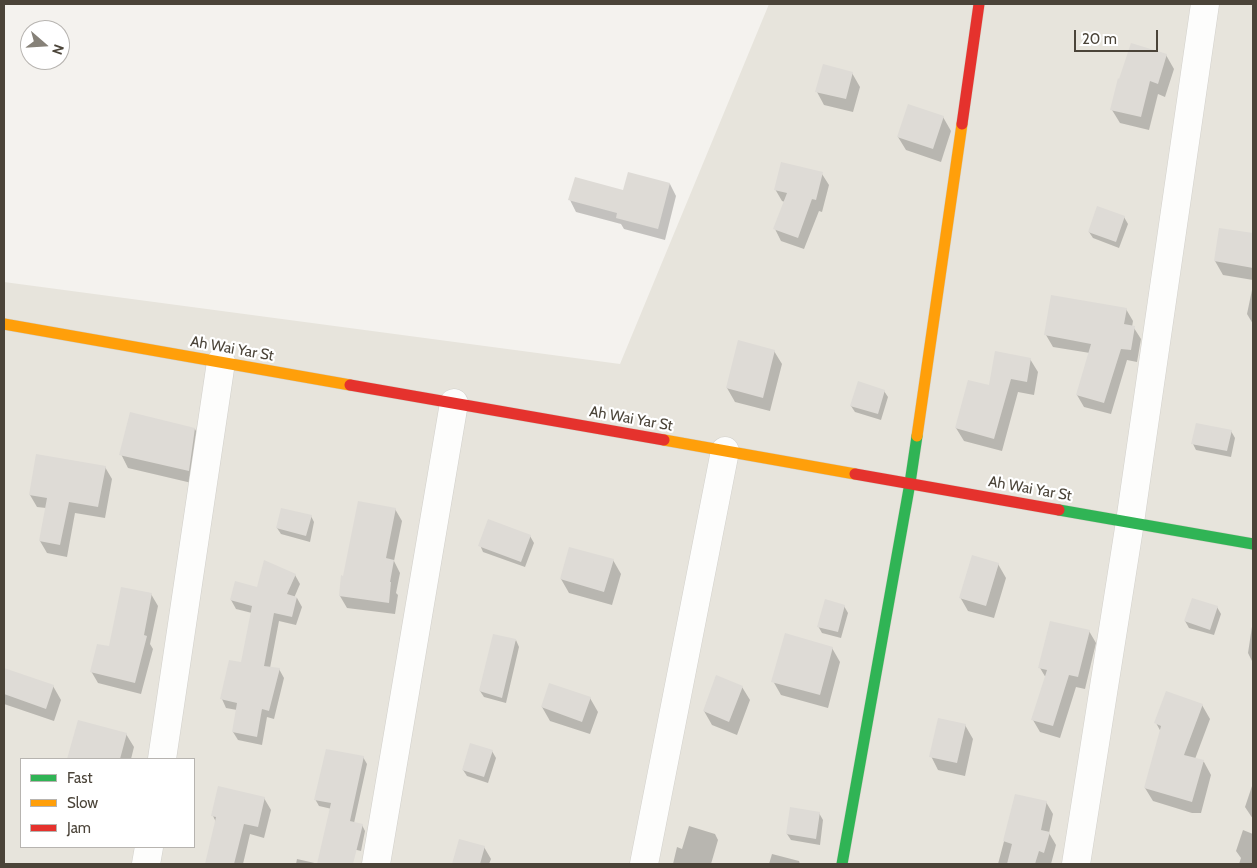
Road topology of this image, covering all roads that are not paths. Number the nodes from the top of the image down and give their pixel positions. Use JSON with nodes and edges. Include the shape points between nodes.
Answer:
{"nodes":[{"id":1,"x":979,"y":4,"type":"edge"},
{"id":2,"x":1205,"y":4,"type":"edge"},
{"id":3,"x":4,"y":324,"type":"edge"},
{"id":4,"x":221,"y":362,"type":"junction"},
{"id":5,"x":454,"y":404,"type":"junction"},
{"id":6,"x":725,"y":451,"type":"junction"},
{"id":7,"x":910,"y":483,"type":"junction"},
{"id":8,"x":1130,"y":522,"type":"junction"},
{"id":9,"x":1253,"y":544,"type":"edge"},
{"id":10,"x":162,"y":758,"type":"edge"},
{"id":11,"x":149,"y":848,"type":"edge"},
{"id":12,"x":146,"y":864,"type":"edge"},
{"id":13,"x":376,"y":864,"type":"edge"},
{"id":14,"x":644,"y":864,"type":"edge"},
{"id":15,"x":842,"y":864,"type":"edge"},
{"id":16,"x":1076,"y":864,"type":"edge"}],
"edges":[{"from":1,"to":7,"type":"street"},
{"from":2,"to":8,"type":"street"},
{"from":3,"to":4,"type":"street","name":"Ah Wai Yar St"},
{"from":4,"to":5,"type":"street","name":"Ah Wai Yar St"},
{"from":4,"to":10,"type":"street"},
{"from":5,"to":6,"type":"street","name":"Ah Wai Yar St"},
{"from":5,"to":13,"type":"street"},
{"from":6,"to":7,"type":"street","name":"Ah Wai Yar St"},
{"from":6,"to":14,"type":"street"},
{"from":7,"to":8,"type":"street","name":"Ah Wai Yar St"},
{"from":7,"to":15,"type":"street"},
{"from":8,"to":9,"type":"street","name":"Ah Wai Yar St"},
{"from":8,"to":16,"type":"street"},
{"from":11,"to":12,"type":"street"}]}
